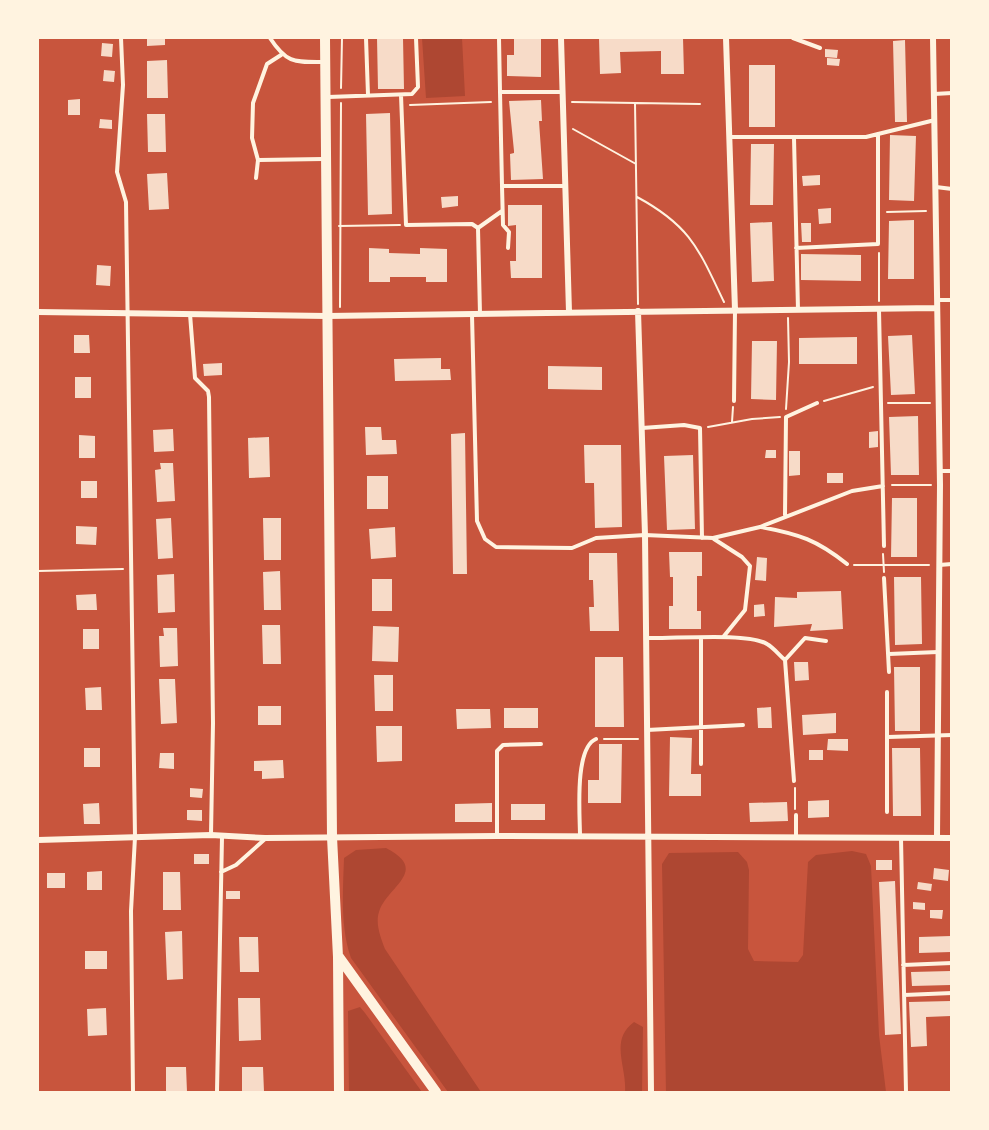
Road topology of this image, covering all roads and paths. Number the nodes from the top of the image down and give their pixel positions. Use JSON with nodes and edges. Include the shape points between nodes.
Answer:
{"nodes":[{"id":1,"x":121,"y":38,"type":"edge"},
{"id":2,"x":270,"y":38,"type":"edge"},
{"id":3,"x":325,"y":38,"type":"edge"},
{"id":4,"x":342,"y":38,"type":"edge"},
{"id":5,"x":366,"y":38,"type":"edge"},
{"id":6,"x":416,"y":38,"type":"edge"},
{"id":7,"x":499,"y":38,"type":"edge"},
{"id":8,"x":561,"y":38,"type":"edge"},
{"id":9,"x":726,"y":38,"type":"edge"},
{"id":10,"x":793,"y":38,"type":"edge"},
{"id":11,"x":933,"y":38,"type":"edge"},
{"id":12,"x":820,"y":48,"type":"dead end"},
{"id":13,"x":281,"y":55,"type":"junction"},
{"id":14,"x":325,"y":62,"type":"junction"},
{"id":15,"x":500,"y":92,"type":"junction"},
{"id":16,"x":562,"y":92,"type":"junction"},
{"id":17,"x":951,"y":93,"type":"edge"},
{"id":18,"x":934,"y":94,"type":"junction"},
{"id":19,"x":368,"y":95,"type":"junction"},
{"id":20,"x":401,"y":95,"type":"junction"},
{"id":21,"x":341,"y":96,"type":"junction"},
{"id":22,"x":325,"y":97,"type":"junction"},
{"id":23,"x":500,"y":102,"type":"junction"},
{"id":24,"x":563,"y":102,"type":"junction"},
{"id":25,"x":635,"y":103,"type":"junction"},
{"id":26,"x":700,"y":104,"type":"dead end"},
{"id":27,"x":402,"y":105,"type":"junction"},
{"id":28,"x":934,"y":120,"type":"junction"},
{"id":29,"x":564,"y":123,"type":"junction"},
{"id":30,"x":878,"y":134,"type":"junction"},
{"id":31,"x":729,"y":137,"type":"junction"},
{"id":32,"x":794,"y":138,"type":"junction"},
{"id":33,"x":327,"y":159,"type":"junction"},
{"id":34,"x":258,"y":160,"type":"junction"},
{"id":35,"x":636,"y":164,"type":"junction"},
{"id":36,"x":256,"y":178,"type":"dead end"},
{"id":37,"x":502,"y":186,"type":"junction"},
{"id":38,"x":567,"y":186,"type":"junction"},
{"id":39,"x":936,"y":187,"type":"junction"},
{"id":40,"x":951,"y":189,"type":"edge"},
{"id":41,"x":637,"y":197,"type":"junction"},
{"id":42,"x":936,"y":210,"type":"junction"},
{"id":43,"x":502,"y":211,"type":"junction"},
{"id":44,"x":878,"y":212,"type":"junction"},
{"id":45,"x":406,"y":225,"type":"junction"},
{"id":46,"x":327,"y":226,"type":"junction"},
{"id":47,"x":341,"y":226,"type":"junction"},
{"id":48,"x":478,"y":228,"type":"junction"},
{"id":49,"x":878,"y":244,"type":"junction"},
{"id":50,"x":508,"y":248,"type":"dead end"},
{"id":51,"x":796,"y":248,"type":"junction"},
{"id":52,"x":951,"y":300,"type":"edge"},
{"id":53,"x":936,"y":304,"type":"junction"},
{"id":54,"x":731,"y":310,"type":"junction"},
{"id":55,"x":787,"y":310,"type":"junction"},
{"id":56,"x":798,"y":310,"type":"junction"},
{"id":57,"x":879,"y":310,"type":"junction"},
{"id":58,"x":638,"y":311,"type":"junction"},
{"id":59,"x":38,"y":312,"type":"edge"},
{"id":60,"x":569,"y":312,"type":"junction"},
{"id":61,"x":126,"y":313,"type":"junction"},
{"id":62,"x":190,"y":314,"type":"junction"},
{"id":63,"x":480,"y":314,"type":"junction"},
{"id":64,"x":472,"y":315,"type":"junction"},
{"id":65,"x":327,"y":316,"type":"junction"},
{"id":66,"x":340,"y":316,"type":"junction"},
{"id":67,"x":882,"y":385,"type":"junction"},
{"id":68,"x":734,"y":401,"type":"joint"},
{"id":69,"x":817,"y":403,"type":"joint"},
{"id":70,"x":938,"y":403,"type":"junction"},
{"id":71,"x":882,"y":404,"type":"junction"},
{"id":72,"x":786,"y":417,"type":"junction"},
{"id":73,"x":732,"y":422,"type":"junction"},
{"id":74,"x":642,"y":428,"type":"junction"},
{"id":75,"x":699,"y":428,"type":"junction"},
{"id":76,"x":940,"y":471,"type":"junction"},
{"id":77,"x":951,"y":471,"type":"edge"},
{"id":78,"x":940,"y":485,"type":"junction"},
{"id":79,"x":883,"y":486,"type":"junction"},
{"id":80,"x":785,"y":515,"type":"junction"},
{"id":81,"x":760,"y":527,"type":"junction"},
{"id":82,"x":645,"y":536,"type":"junction"},
{"id":83,"x":702,"y":538,"type":"junction"},
{"id":84,"x":714,"y":538,"type":"junction"},
{"id":85,"x":884,"y":546,"type":"joint"},
{"id":86,"x":848,"y":564,"type":"joint"},
{"id":87,"x":951,"y":564,"type":"edge"},
{"id":88,"x":938,"y":565,"type":"junction"},
{"id":89,"x":883,"y":566,"type":"junction"},
{"id":90,"x":129,"y":569,"type":"junction"},
{"id":91,"x":38,"y":571,"type":"edge"},
{"id":92,"x":884,"y":578,"type":"joint"},
{"id":93,"x":724,"y":636,"type":"junction"},
{"id":94,"x":646,"y":638,"type":"junction"},
{"id":95,"x":700,"y":639,"type":"junction"},
{"id":96,"x":826,"y":641,"type":"dead end"},
{"id":97,"x":938,"y":652,"type":"junction"},
{"id":98,"x":889,"y":654,"type":"junction"},
{"id":99,"x":785,"y":660,"type":"junction"},
{"id":100,"x":889,"y":672,"type":"dead end"},
{"id":101,"x":887,"y":692,"type":"dead end"},
{"id":102,"x":743,"y":725,"type":"dead end"},
{"id":103,"x":701,"y":728,"type":"junction"},
{"id":104,"x":646,"y":730,"type":"junction"},
{"id":105,"x":938,"y":735,"type":"junction"},
{"id":106,"x":951,"y":735,"type":"edge"},
{"id":107,"x":888,"y":736,"type":"junction"},
{"id":108,"x":596,"y":740,"type":"joint"},
{"id":109,"x":646,"y":740,"type":"junction"},
{"id":110,"x":541,"y":744,"type":"dead end"},
{"id":111,"x":701,"y":764,"type":"dead end"},
{"id":112,"x":794,"y":781,"type":"joint"},
{"id":113,"x":887,"y":812,"type":"dead end"},
{"id":114,"x":796,"y":815,"type":"joint"},
{"id":115,"x":210,"y":835,"type":"junction"},
{"id":116,"x":497,"y":836,"type":"junction"},
{"id":117,"x":580,"y":836,"type":"junction"},
{"id":118,"x":135,"y":837,"type":"junction"},
{"id":119,"x":222,"y":837,"type":"junction"},
{"id":120,"x":332,"y":837,"type":"junction"},
{"id":121,"x":646,"y":837,"type":"junction"},
{"id":122,"x":901,"y":837,"type":"junction"},
{"id":123,"x":265,"y":838,"type":"junction"},
{"id":124,"x":937,"y":838,"type":"junction"},
{"id":125,"x":951,"y":838,"type":"edge"},
{"id":126,"x":796,"y":839,"type":"junction"},
{"id":127,"x":38,"y":840,"type":"edge"},
{"id":128,"x":220,"y":872,"type":"junction"},
{"id":129,"x":338,"y":957,"type":"junction"},
{"id":130,"x":951,"y":963,"type":"edge"},
{"id":131,"x":903,"y":965,"type":"junction"},
{"id":132,"x":951,"y":993,"type":"edge"},
{"id":133,"x":904,"y":995,"type":"junction"},
{"id":134,"x":133,"y":1092,"type":"edge"},
{"id":135,"x":217,"y":1092,"type":"edge"},
{"id":136,"x":339,"y":1092,"type":"edge"},
{"id":137,"x":436,"y":1092,"type":"edge"},
{"id":138,"x":651,"y":1092,"type":"edge"},
{"id":139,"x":906,"y":1092,"type":"edge"}],
"edges":[{"from":1,"to":61,"type":"lane","via":[[123,85],[117,172],[126,202]]},
{"from":2,"to":13,"type":"lane"},
{"from":3,"to":14,"type":"main road"},
{"from":4,"to":21,"type":"path"},
{"from":5,"to":19,"type":"lane"},
{"from":6,"to":20,"type":"lane","via":[[418,87],[412,94]]},
{"from":7,"to":15,"type":"lane"},
{"from":8,"to":16,"type":"street"},
{"from":9,"to":31,"type":"street"},
{"from":10,"to":12,"type":"lane"},
{"from":11,"to":18,"type":"street"},
{"from":13,"to":14,"type":"lane","via":[[295,62]]},
{"from":13,"to":34,"type":"lane","via":[[267,64],[253,103],[252,138]]},
{"from":14,"to":22,"type":"main road"},
{"from":15,"to":16,"type":"lane"},
{"from":15,"to":23,"type":"lane"},
{"from":16,"to":24,"type":"street"},
{"from":17,"to":18,"type":"lane"},
{"from":18,"to":28,"type":"street"},
{"from":19,"to":20,"type":"lane"},
{"from":19,"to":21,"type":"lane"},
{"from":20,"to":27,"type":"lane"},
{"from":21,"to":22,"type":"lane"},
{"from":21,"to":47,"type":"path"},
{"from":22,"to":33,"type":"main road"},
{"from":23,"to":27,"type":"path"},
{"from":23,"to":37,"type":"lane"},
{"from":24,"to":25,"type":"path"},
{"from":24,"to":29,"type":"street"},
{"from":25,"to":26,"type":"path"},
{"from":25,"to":35,"type":"path"},
{"from":27,"to":45,"type":"lane"},
{"from":28,"to":30,"type":"lane"},
{"from":28,"to":39,"type":"street"},
{"from":29,"to":35,"type":"path"},
{"from":29,"to":38,"type":"street"},
{"from":30,"to":32,"type":"lane"},
{"from":30,"to":44,"type":"lane"},
{"from":31,"to":32,"type":"lane"},
{"from":31,"to":54,"type":"street"},
{"from":32,"to":51,"type":"lane"},
{"from":33,"to":34,"type":"lane"},
{"from":33,"to":46,"type":"main road"},
{"from":34,"to":36,"type":"lane"},
{"from":35,"to":41,"type":"path"},
{"from":37,"to":38,"type":"lane"},
{"from":37,"to":43,"type":"lane"},
{"from":38,"to":60,"type":"street"},
{"from":39,"to":40,"type":"lane"},
{"from":39,"to":42,"type":"street"},
{"from":41,"to":54,"type":"path","via":[[662,210],[685,230]]},
{"from":41,"to":58,"type":"path"},
{"from":42,"to":44,"type":"path"},
{"from":42,"to":53,"type":"street"},
{"from":43,"to":48,"type":"lane"},
{"from":43,"to":50,"type":"lane","via":[[502,225],[509,232]]},
{"from":44,"to":49,"type":"lane"},
{"from":45,"to":47,"type":"path"},
{"from":45,"to":48,"type":"lane","via":[[472,224]]},
{"from":46,"to":47,"type":"path"},
{"from":46,"to":65,"type":"main road"},
{"from":47,"to":66,"type":"path"},
{"from":48,"to":63,"type":"lane"},
{"from":49,"to":51,"type":"lane"},
{"from":49,"to":57,"type":"path"},
{"from":51,"to":56,"type":"lane"},
{"from":52,"to":53,"type":"lane"},
{"from":53,"to":57,"type":"street"},
{"from":53,"to":70,"type":"street"},
{"from":54,"to":55,"type":"street"},
{"from":54,"to":58,"type":"street"},
{"from":54,"to":68,"type":"lane"},
{"from":55,"to":56,"type":"street"},
{"from":55,"to":72,"type":"path"},
{"from":56,"to":57,"type":"street"},
{"from":57,"to":67,"type":"lane"},
{"from":58,"to":60,"type":"street"},
{"from":58,"to":74,"type":"street"},
{"from":59,"to":61,"type":"street"},
{"from":60,"to":63,"type":"street"},
{"from":61,"to":62,"type":"street"},
{"from":61,"to":90,"type":"lane"},
{"from":62,"to":65,"type":"street"},
{"from":62,"to":115,"type":"lane","via":[[195,378],[208,391],[210,407]]},
{"from":63,"to":64,"type":"street"},
{"from":64,"to":66,"type":"street"},
{"from":64,"to":82,"type":"lane","via":[[477,520],[485,539],[496,547],[572,548],[596,538]]},
{"from":65,"to":66,"type":"street"},
{"from":65,"to":120,"type":"main road"},
{"from":67,"to":69,"type":"path"},
{"from":67,"to":71,"type":"lane"},
{"from":68,"to":73,"type":"path"},
{"from":69,"to":72,"type":"lane"},
{"from":70,"to":71,"type":"path"},
{"from":70,"to":76,"type":"street"},
{"from":71,"to":79,"type":"lane"},
{"from":72,"to":73,"type":"path"},
{"from":72,"to":80,"type":"lane"},
{"from":73,"to":75,"type":"path"},
{"from":74,"to":75,"type":"lane"},
{"from":74,"to":82,"type":"street"},
{"from":75,"to":83,"type":"lane"},
{"from":76,"to":77,"type":"lane"},
{"from":76,"to":78,"type":"street"},
{"from":78,"to":79,"type":"path"},
{"from":78,"to":88,"type":"street"},
{"from":79,"to":80,"type":"lane","via":[[852,491]]},
{"from":79,"to":85,"type":"lane"},
{"from":80,"to":81,"type":"lane"},
{"from":81,"to":84,"type":"lane"},
{"from":81,"to":86,"type":"lane","via":[[801,534]]},
{"from":82,"to":83,"type":"lane"},
{"from":82,"to":94,"type":"street"},
{"from":83,"to":84,"type":"lane"},
{"from":84,"to":93,"type":"lane","via":[[750,566],[745,610]]},
{"from":85,"to":89,"type":"path"},
{"from":86,"to":89,"type":"path"},
{"from":87,"to":88,"type":"lane"},
{"from":88,"to":89,"type":"path"},
{"from":88,"to":97,"type":"street"},
{"from":89,"to":92,"type":"path"},
{"from":90,"to":91,"type":"path"},
{"from":90,"to":118,"type":"lane"},
{"from":92,"to":98,"type":"lane"},
{"from":93,"to":95,"type":"lane"},
{"from":93,"to":99,"type":"lane","via":[[766,644]]},
{"from":94,"to":95,"type":"lane"},
{"from":94,"to":104,"type":"street"},
{"from":95,"to":103,"type":"lane"},
{"from":96,"to":99,"type":"lane","via":[[806,638]]},
{"from":97,"to":98,"type":"lane"},
{"from":97,"to":105,"type":"street"},
{"from":98,"to":100,"type":"lane"},
{"from":99,"to":112,"type":"lane"},
{"from":101,"to":107,"type":"lane"},
{"from":102,"to":103,"type":"lane"},
{"from":103,"to":104,"type":"lane"},
{"from":103,"to":111,"type":"lane"},
{"from":104,"to":109,"type":"street"},
{"from":105,"to":106,"type":"lane"},
{"from":105,"to":107,"type":"lane"},
{"from":105,"to":124,"type":"street"},
{"from":107,"to":113,"type":"lane"},
{"from":108,"to":109,"type":"path"},
{"from":108,"to":117,"type":"lane","via":[[586,750],[579,776]]},
{"from":109,"to":121,"type":"street"},
{"from":110,"to":116,"type":"lane","via":[[503,745],[496,751]]},
{"from":112,"to":114,"type":"path"},
{"from":114,"to":126,"type":"lane"},
{"from":115,"to":118,"type":"street"},
{"from":115,"to":119,"type":"street"},
{"from":116,"to":117,"type":"street"},
{"from":116,"to":120,"type":"street"},
{"from":117,"to":121,"type":"street"},
{"from":118,"to":127,"type":"street"},
{"from":118,"to":134,"type":"lane","via":[[131,911]]},
{"from":119,"to":123,"type":"street"},
{"from":119,"to":128,"type":"lane"},
{"from":120,"to":123,"type":"street"},
{"from":120,"to":129,"type":"main road"},
{"from":121,"to":126,"type":"street"},
{"from":121,"to":138,"type":"street"},
{"from":122,"to":124,"type":"street"},
{"from":122,"to":126,"type":"street"},
{"from":122,"to":131,"type":"lane"},
{"from":123,"to":128,"type":"lane","via":[[236,865]]},
{"from":124,"to":125,"type":"street"},
{"from":128,"to":135,"type":"lane"},
{"from":129,"to":136,"type":"main road"},
{"from":129,"to":137,"type":"main road"},
{"from":130,"to":131,"type":"lane"},
{"from":131,"to":133,"type":"lane"},
{"from":132,"to":133,"type":"lane"},
{"from":133,"to":139,"type":"lane"}]}
